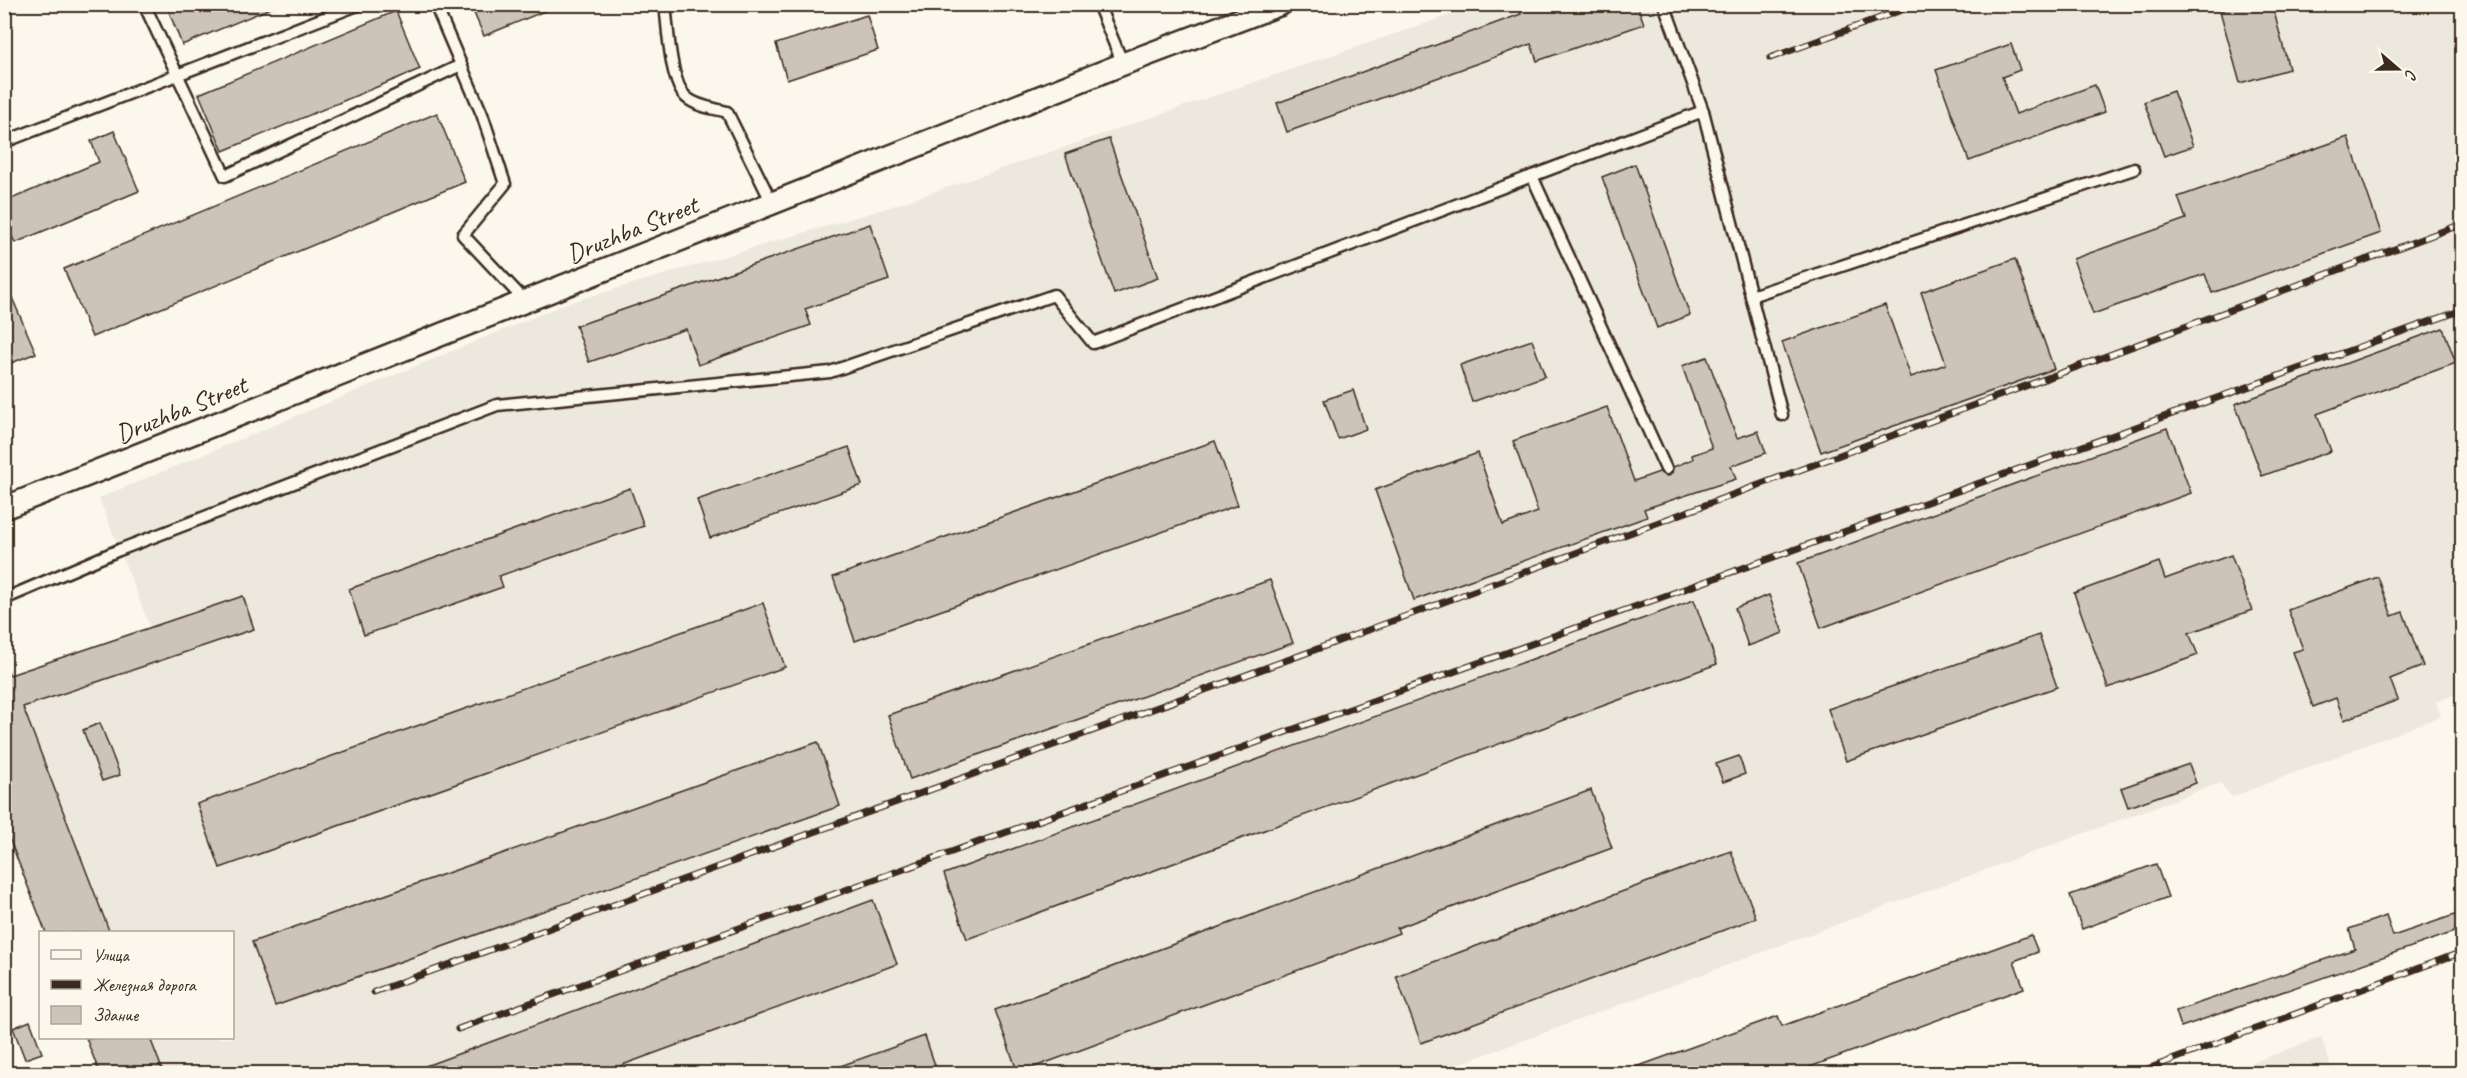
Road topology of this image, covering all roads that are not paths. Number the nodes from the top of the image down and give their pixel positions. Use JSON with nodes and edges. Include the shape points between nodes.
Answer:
{"nodes":[{"id":1,"x":144,"y":4,"type":"edge"},
{"id":2,"x":360,"y":4,"type":"edge"},
{"id":3,"x":435,"y":4,"type":"edge"},
{"id":4,"x":664,"y":4,"type":"edge"},
{"id":5,"x":1098,"y":4,"type":"edge"},
{"id":6,"x":1281,"y":4,"type":"edge"},
{"id":7,"x":1664,"y":4,"type":"edge"},
{"id":8,"x":1123,"y":64,"type":"junction"},
{"id":9,"x":461,"y":65,"type":"junction"},
{"id":10,"x":176,"y":74,"type":"junction"},
{"id":11,"x":1703,"y":111,"type":"junction"},
{"id":12,"x":4,"y":142,"type":"edge"},
{"id":13,"x":2134,"y":169,"type":"dead end"},
{"id":14,"x":1532,"y":176,"type":"junction"},
{"id":15,"x":771,"y":203,"type":"junction"},
{"id":16,"x":1751,"y":296,"type":"junction"},
{"id":17,"x":525,"y":301,"type":"junction"},
{"id":18,"x":1782,"y":415,"type":"dead end"},
{"id":19,"x":1666,"y":469,"type":"dead end"},
{"id":20,"x":4,"y":508,"type":"edge"},
{"id":21,"x":5,"y":596,"type":"edge"}],
"edges":[{"from":1,"to":10,"type":"lane"},
{"from":2,"to":10,"type":"lane"},
{"from":3,"to":9,"type":"lane"},
{"from":4,"to":15,"type":"lane","via":[[677,84],[687,98],[699,105],[727,112]]},
{"from":5,"to":8,"type":"lane"},
{"from":6,"to":8,"type":"street","name":"Druzhba Street"},
{"from":7,"to":11,"type":"lane"},
{"from":8,"to":15,"type":"street","name":"Druzhba Street"},
{"from":9,"to":10,"type":"lane","via":[[225,176]]},
{"from":9,"to":17,"type":"lane","via":[[505,184],[463,235]]},
{"from":10,"to":12,"type":"lane"},
{"from":11,"to":14,"type":"lane"},
{"from":11,"to":16,"type":"lane"},
{"from":13,"to":16,"type":"lane"},
{"from":14,"to":19,"type":"lane"},
{"from":14,"to":21,"type":"lane","via":[[1092,343],[1054,295],[830,372],[497,405]]},
{"from":15,"to":17,"type":"street","name":"Druzhba Street"},
{"from":16,"to":18,"type":"lane"},
{"from":17,"to":20,"type":"street","name":"Druzhba Street"}]}
